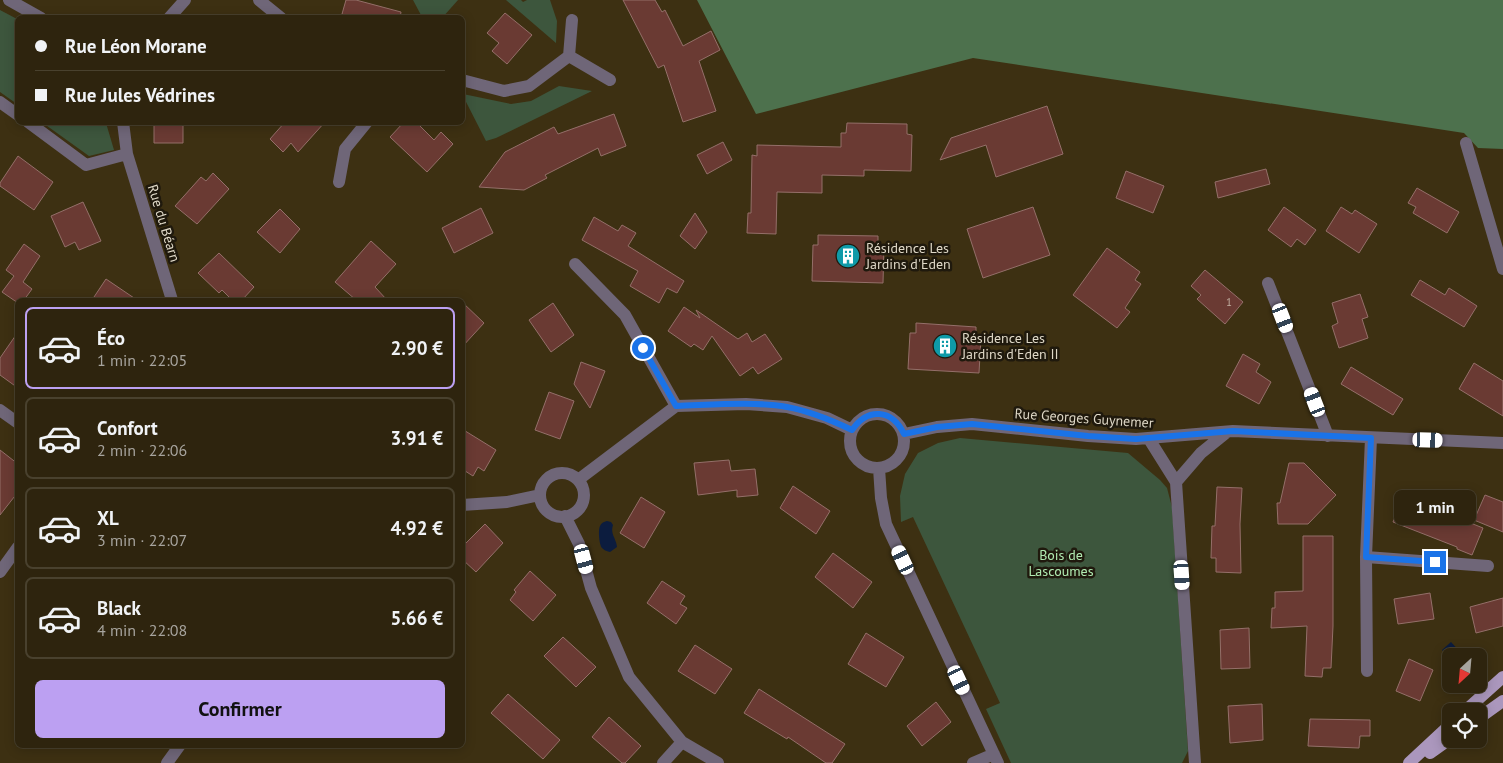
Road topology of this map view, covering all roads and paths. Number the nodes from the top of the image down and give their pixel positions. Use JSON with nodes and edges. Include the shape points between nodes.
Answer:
{"nodes":[{"id":1,"x":9,"y":0,"type":"edge"},
{"id":2,"x":185,"y":0,"type":"edge"},
{"id":3,"x":259,"y":0,"type":"edge"},
{"id":4,"x":36,"y":15,"type":"edge"},
{"id":5,"x":172,"y":15,"type":"edge"},
{"id":6,"x":277,"y":15,"type":"edge"},
{"id":7,"x":572,"y":20,"type":"dead end"},
{"id":8,"x":569,"y":56,"type":"junction"},
{"id":9,"x":465,"y":80,"type":"edge"},
{"id":10,"x":610,"y":80,"type":"dead end"},
{"id":11,"x":0,"y":102,"type":"edge"},
{"id":12,"x":15,"y":113,"type":"edge"},
{"id":13,"x":32,"y":125,"type":"edge"},
{"id":14,"x":123,"y":125,"type":"edge"},
{"id":15,"x":365,"y":125,"type":"edge"},
{"id":16,"x":1466,"y":143,"type":"dead end"},
{"id":17,"x":127,"y":154,"type":"junction"},
{"id":18,"x":339,"y":182,"type":"dead end"},
{"id":19,"x":575,"y":264,"type":"dead end"},
{"id":20,"x":1503,"y":269,"type":"edge"},
{"id":21,"x":1268,"y":283,"type":"dead end"},
{"id":22,"x":171,"y":298,"type":"edge"},
{"id":23,"x":676,"y":406,"type":"junction"},
{"id":24,"x":0,"y":410,"type":"edge"},
{"id":25,"x":15,"y":421,"type":"edge"},
{"id":26,"x":852,"y":430,"type":"junction"},
{"id":27,"x":1227,"y":432,"type":"junction"},
{"id":28,"x":904,"y":434,"type":"junction"},
{"id":29,"x":1328,"y":436,"type":"junction"},
{"id":30,"x":1371,"y":438,"type":"junction"},
{"id":31,"x":1148,"y":439,"type":"junction"},
{"id":32,"x":1503,"y":443,"type":"edge"},
{"id":33,"x":879,"y":468,"type":"junction"},
{"id":34,"x":578,"y":480,"type":"junction"},
{"id":35,"x":1176,"y":482,"type":"junction"},
{"id":36,"x":540,"y":495,"type":"junction"},
{"id":37,"x":465,"y":505,"type":"edge"},
{"id":38,"x":565,"y":516,"type":"junction"},
{"id":39,"x":15,"y":551,"type":"edge"},
{"id":40,"x":1366,"y":557,"type":"junction"},
{"id":41,"x":1488,"y":566,"type":"dead end"},
{"id":42,"x":0,"y":572,"type":"edge"},
{"id":43,"x":1367,"y":671,"type":"dead end"},
{"id":44,"x":1503,"y":676,"type":"edge"},
{"id":45,"x":1503,"y":701,"type":"edge"},
{"id":46,"x":1474,"y":703,"type":"edge"},
{"id":47,"x":1487,"y":712,"type":"edge"},
{"id":48,"x":1442,"y":732,"type":"edge"},
{"id":49,"x":682,"y":742,"type":"junction"},
{"id":50,"x":1442,"y":744,"type":"edge"},
{"id":51,"x":178,"y":748,"type":"edge"},
{"id":52,"x":996,"y":758,"type":"edge"},
{"id":53,"x":167,"y":763,"type":"edge"},
{"id":54,"x":663,"y":763,"type":"edge"},
{"id":55,"x":718,"y":763,"type":"edge"},
{"id":56,"x":973,"y":763,"type":"edge"},
{"id":57,"x":1195,"y":763,"type":"edge"},
{"id":58,"x":1409,"y":763,"type":"edge"},
{"id":59,"x":1416,"y":763,"type":"edge"}],
"edges":[{"from":1,"to":4,"type":"street"},
{"from":2,"to":5,"type":"street"},
{"from":3,"to":6,"type":"street"},
{"from":7,"to":8,"type":"street"},
{"from":8,"to":9,"type":"street","via":[[529,86],[504,91]]},
{"from":8,"to":10,"type":"street"},
{"from":11,"to":12,"type":"street"},
{"from":13,"to":17,"type":"street","via":[[86,165]]},
{"from":14,"to":17,"type":"street","name":"Rue du Béarn"},
{"from":15,"to":18,"type":"street","via":[[345,149]]},
{"from":16,"to":20,"type":"street"},
{"from":17,"to":22,"type":"street","name":"Rue du Béarn"},
{"from":19,"to":23,"type":"street","via":[[625,316]]},
{"from":21,"to":29,"type":"street"},
{"from":23,"to":26,"type":"street","via":[[746,404],[787,407],[827,418]]},
{"from":23,"to":34,"type":"street"},
{"from":24,"to":25,"type":"street"},
{"from":26,"to":28,"type":"street","via":[[865,416],[875,413],[893,418]]},
{"from":26,"to":33,"type":"street","via":[[851,448],[855,456],[861,463]]},
{"from":27,"to":29,"type":"street","name":"Rue Georges Guynemer"},
{"from":27,"to":31,"type":"street","name":"Rue Georges Guynemer"},
{"from":27,"to":35,"type":"street","via":[[1201,453]]},
{"from":28,"to":31,"type":"street","name":"Rue Georges Guynemer","via":[[972,424]]},
{"from":28,"to":33,"type":"street","via":[[902,453],[896,461]]},
{"from":29,"to":30,"type":"street","name":"Rue Georges Guynemer"},
{"from":30,"to":32,"type":"street","name":"Rue Georges Guynemer"},
{"from":30,"to":40,"type":"street"},
{"from":31,"to":35,"type":"street"},
{"from":33,"to":52,"type":"street","via":[[886,524]]},
{"from":34,"to":36,"type":"street","via":[[565,473],[557,473],[545,480]]},
{"from":34,"to":38,"type":"street","via":[[584,494],[582,502],[573,514]]},
{"from":35,"to":57,"type":"street"},
{"from":36,"to":37,"type":"street","via":[[508,502]]},
{"from":36,"to":38,"type":"street","via":[[541,502],[550,513]]},
{"from":38,"to":49,"type":"street","via":[[579,544],[592,588],[629,677]]},
{"from":39,"to":42,"type":"street"},
{"from":40,"to":41,"type":"street"},
{"from":40,"to":43,"type":"street"},
{"from":44,"to":46,"type":"main road"},
{"from":45,"to":47,"type":"main road"},
{"from":48,"to":58,"type":"main road"},
{"from":49,"to":54,"type":"street"},
{"from":49,"to":55,"type":"street"},
{"from":50,"to":59,"type":"main road"},
{"from":51,"to":53,"type":"street"},
{"from":52,"to":56,"type":"street"}]}
